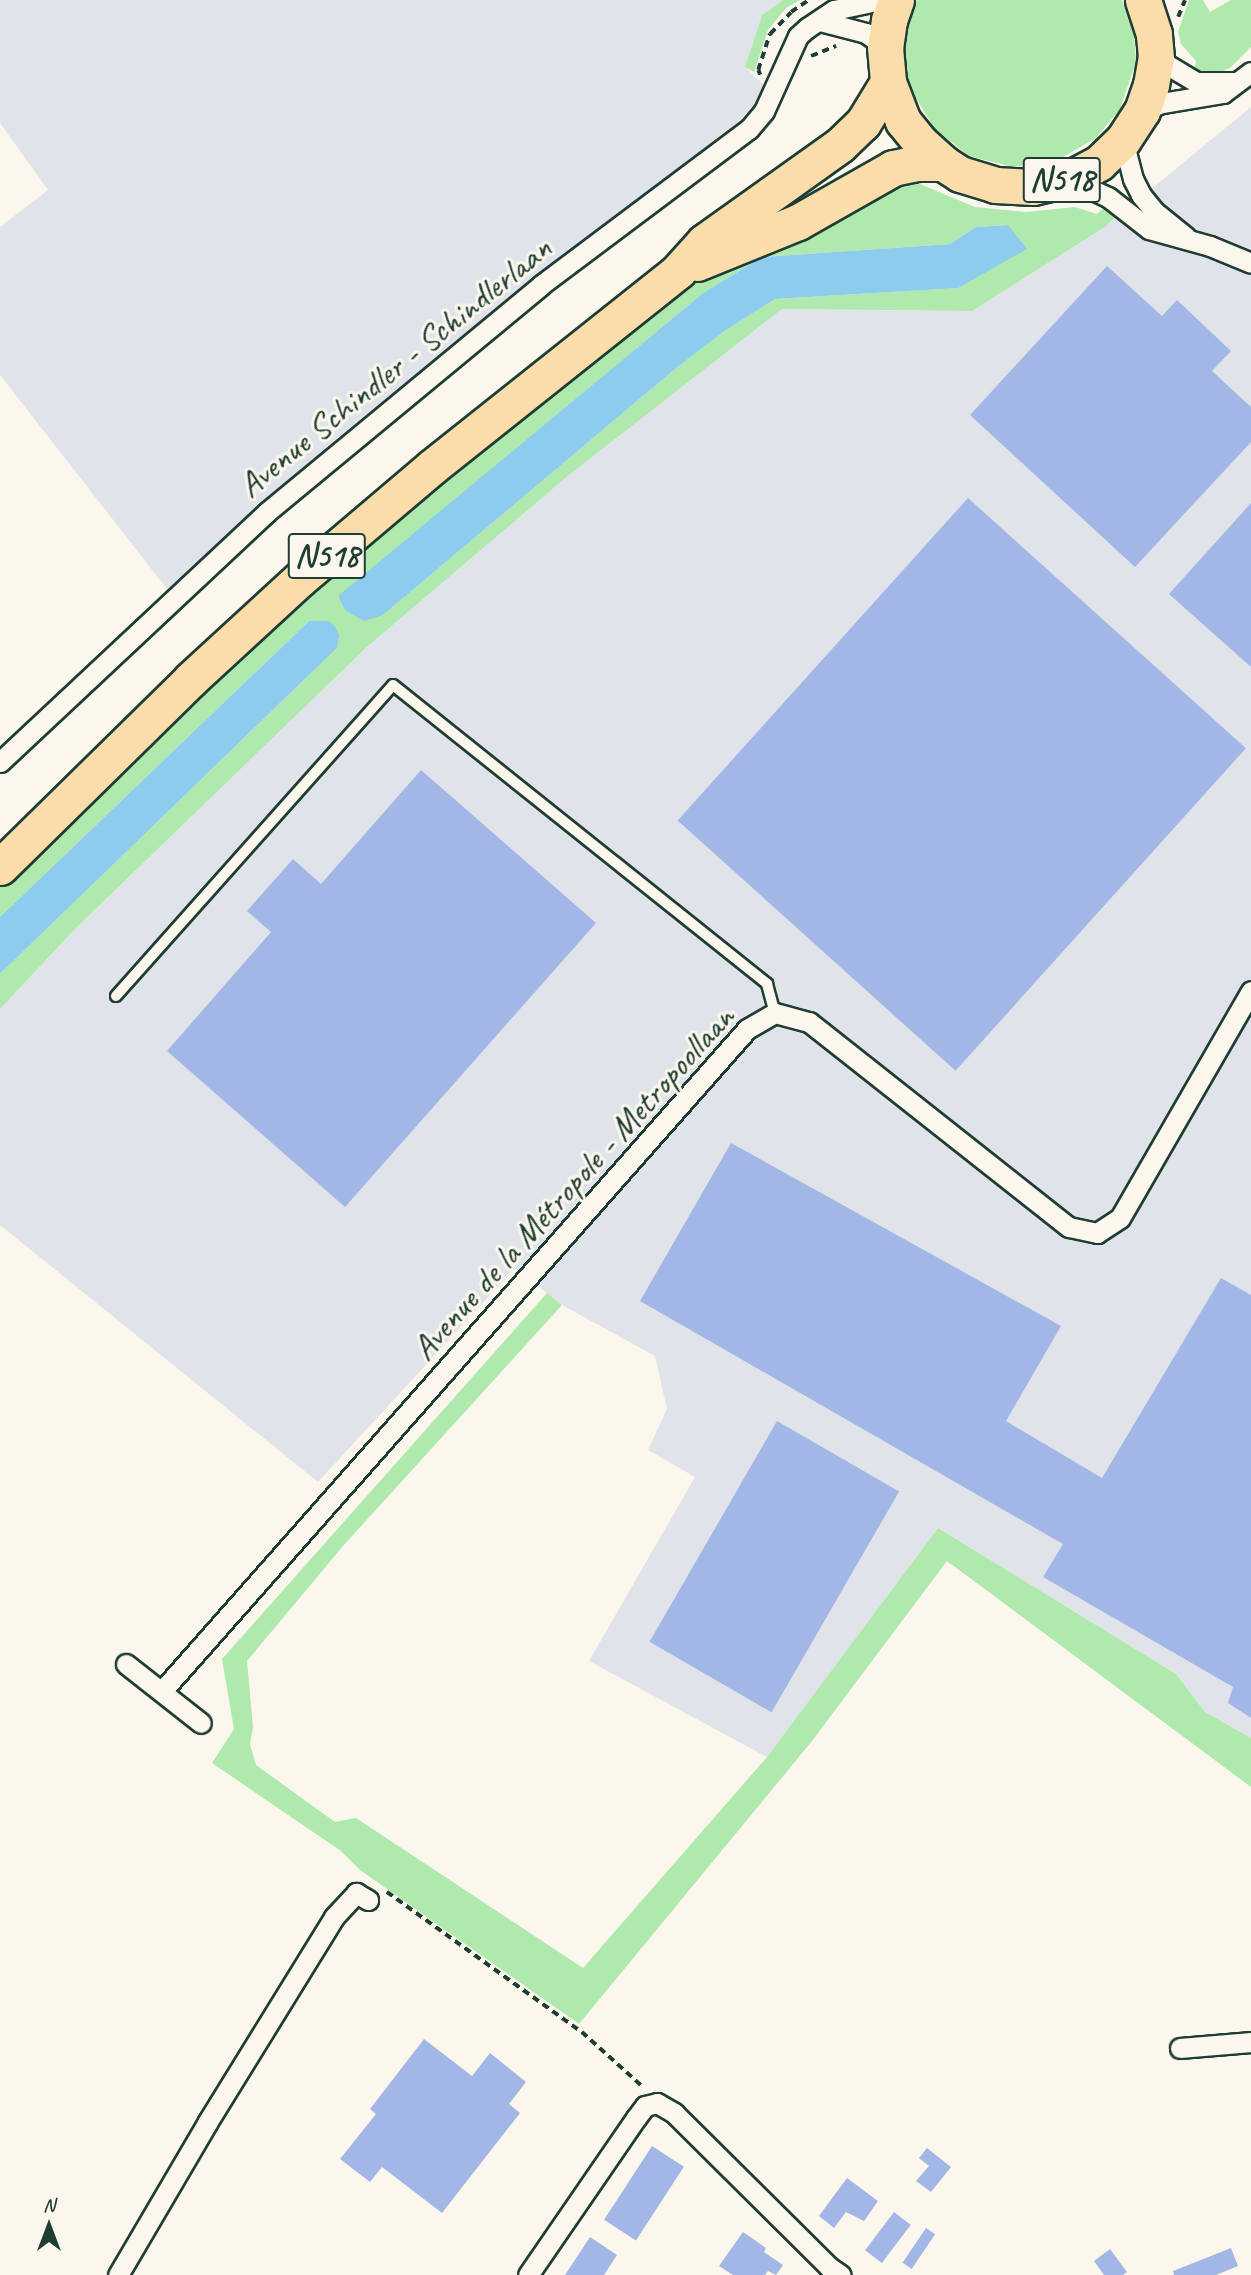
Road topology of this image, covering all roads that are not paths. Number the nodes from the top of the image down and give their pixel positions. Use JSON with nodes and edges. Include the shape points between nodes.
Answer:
{"nodes":[{"id":1,"x":881,"y":0,"type":"edge"},
{"id":2,"x":896,"y":0,"type":"edge"},
{"id":3,"x":1156,"y":11,"type":"edge"},
{"id":4,"x":820,"y":21,"type":"junction"},
{"id":5,"x":885,"y":47,"type":"junction"},
{"id":6,"x":1156,"y":58,"type":"junction"},
{"id":7,"x":1244,"y":77,"type":"edge"},
{"id":8,"x":888,"y":82,"type":"junction"},
{"id":9,"x":1142,"y":111,"type":"junction"},
{"id":10,"x":1123,"y":140,"type":"junction"},
{"id":11,"x":943,"y":163,"type":"junction"},
{"id":12,"x":1069,"y":179,"type":"junction"},
{"id":13,"x":1186,"y":238,"type":"junction"},
{"id":14,"x":1251,"y":262,"type":"edge"},
{"id":15,"x":678,"y":271,"type":"junction"},
{"id":16,"x":0,"y":762,"type":"edge"},
{"id":17,"x":0,"y":867,"type":"edge"},
{"id":18,"x":1251,"y":991,"type":"edge"},
{"id":19,"x":116,"y":996,"type":"dead end"},
{"id":20,"x":775,"y":1013,"type":"junction"},
{"id":21,"x":126,"y":1664,"type":"dead end"},
{"id":22,"x":162,"y":1691,"type":"junction"},
{"id":23,"x":201,"y":1723,"type":"dead end"},
{"id":24,"x":362,"y":1897,"type":"road end"},
{"id":25,"x":1251,"y":2042,"type":"edge"},
{"id":26,"x":1180,"y":2048,"type":"dead end"},
{"id":27,"x":831,"y":2272,"type":"edge"},
{"id":28,"x":118,"y":2275,"type":"edge"},
{"id":29,"x":528,"y":2275,"type":"edge"}],
"edges":[{"from":1,"to":4,"type":"street","name":"Avenue Schindler - Schindlerlaan","via":[[834,10]]},
{"from":2,"to":5,"type":"highway","number":"N518"},
{"from":3,"to":6,"type":"highway","number":"N518"},
{"from":4,"to":5,"type":"street","via":[[866,33]]},
{"from":4,"to":16,"type":"street","name":"Avenue Schindler - Schindlerlaan","via":[[798,36],[764,111],[749,128],[541,285],[267,512]]},
{"from":5,"to":8,"type":"highway","number":"N518"},
{"from":6,"to":7,"type":"street","via":[[1196,82]]},
{"from":6,"to":9,"type":"highway","number":"N518"},
{"from":7,"to":9,"type":"street","via":[[1223,93]]},
{"from":8,"to":11,"type":"highway","number":"N518","via":[[903,121]]},
{"from":8,"to":15,"type":"highway","number":"N518","via":[[863,123],[840,145],[704,242]]},
{"from":9,"to":10,"type":"highway","number":"N518"},
{"from":10,"to":12,"type":"highway","number":"N518","via":[[1098,163]]},
{"from":10,"to":13,"type":"street","via":[[1141,195]]},
{"from":11,"to":12,"type":"highway","number":"N518","via":[[960,174],[995,185],[1032,187]]},
{"from":11,"to":15,"type":"highway","number":"N518","via":[[893,168],[798,222]]},
{"from":12,"to":13,"type":"street","via":[[1108,197],[1149,229]]},
{"from":13,"to":14,"type":"street"},
{"from":15,"to":17,"type":"highway","number":"N518","via":[[300,579]]},
{"from":18,"to":20,"type":"street","name":"Avenue de la Métropole - Metropoollaan","via":[[1120,1218],[1097,1233],[1069,1227],[809,1023]]},
{"from":19,"to":20,"type":"lane","via":[[393,685],[767,984]]},
{"from":20,"to":22,"type":"street","name":"Avenue de la Métropole - Metropoollaan","via":[[747,1029]]},
{"from":21,"to":22,"type":"street"},
{"from":22,"to":23,"type":"street"},
{"from":24,"to":28,"type":"street","via":[[327,1928]]},
{"from":25,"to":26,"type":"street"},
{"from":27,"to":29,"type":"street","via":[[674,2113],[657,2103],[645,2106]]}]}
